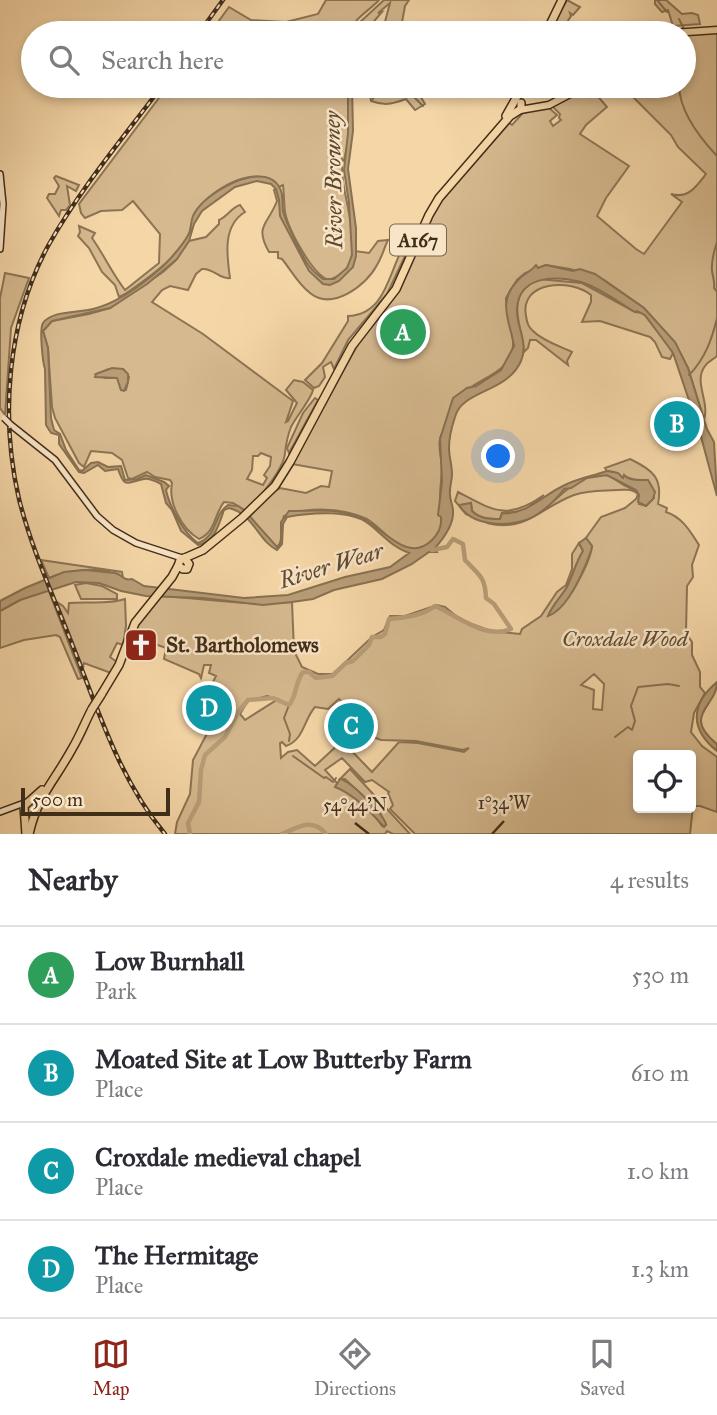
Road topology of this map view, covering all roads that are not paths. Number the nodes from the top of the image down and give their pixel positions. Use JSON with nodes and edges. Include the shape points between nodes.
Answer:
{"nodes":[{"id":1,"x":560,"y":0,"type":"edge"},
{"id":2,"x":550,"y":21,"type":"edge"},
{"id":3,"x":717,"y":30,"type":"edge"},
{"id":4,"x":696,"y":31,"type":"edge"},
{"id":5,"x":522,"y":98,"type":"edge"},
{"id":6,"x":563,"y":98,"type":"edge"},
{"id":7,"x":519,"y":107,"type":"junction"},
{"id":8,"x":0,"y":174,"type":"edge"},
{"id":9,"x":0,"y":249,"type":"edge"},
{"id":10,"x":2,"y":415,"type":"edge"},
{"id":11,"x":184,"y":562,"type":"junction"},
{"id":12,"x":31,"y":802,"type":"junction"},
{"id":13,"x":11,"y":808,"type":"junction"},
{"id":14,"x":0,"y":812,"type":"edge"},
{"id":15,"x":27,"y":815,"type":"junction"},
{"id":16,"x":28,"y":834,"type":"edge"}],
"edges":[{"from":1,"to":2,"type":"highway"},
{"from":3,"to":4,"type":"main road"},
{"from":5,"to":7,"type":"highway","number":"A167"},
{"from":6,"to":7,"type":"main road","via":[[552,104]]},
{"from":7,"to":11,"type":"highway","number":"A167","via":[[439,198],[396,289],[352,346],[275,486]]},
{"from":8,"to":9,"type":"main road"},
{"from":10,"to":11,"type":"main road","bridge":true,"via":[[55,460],[113,530]]},
{"from":11,"to":12,"type":"highway","number":"A167","bridge":true,"via":[[135,623],[119,665],[67,757]]},
{"from":12,"to":13,"type":"main road"},
{"from":12,"to":15,"type":"highway"},
{"from":12,"to":15,"type":"highway"},
{"from":13,"to":14,"type":"main road"},
{"from":13,"to":15,"type":"main road"},
{"from":15,"to":16,"type":"highway"}]}
